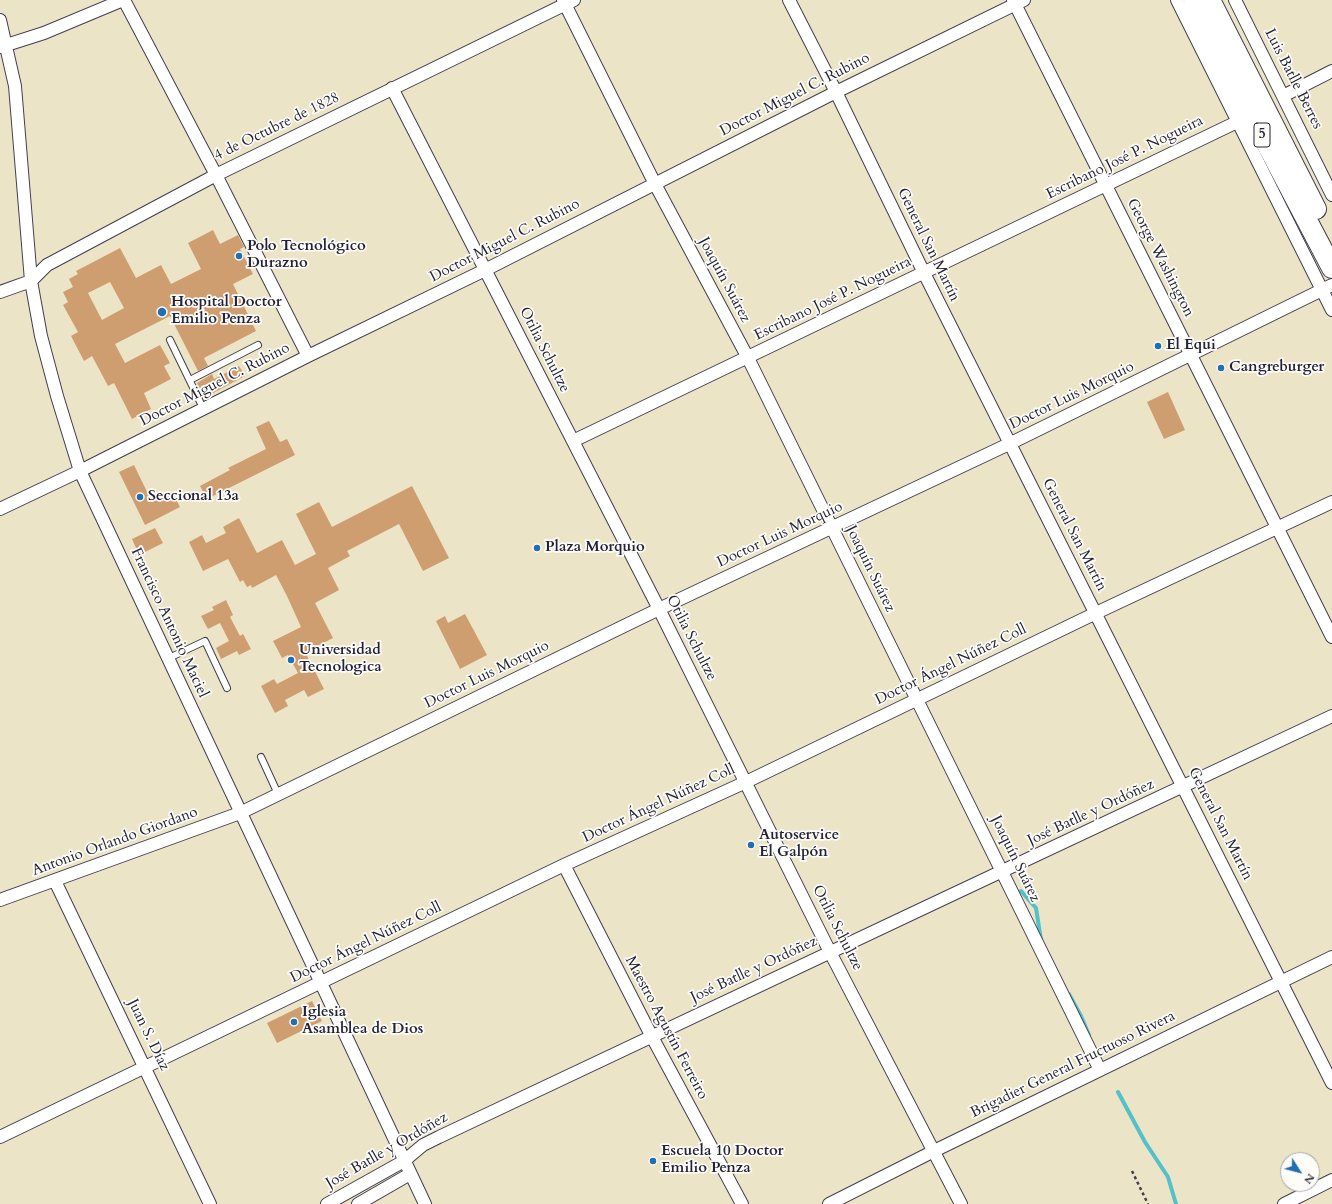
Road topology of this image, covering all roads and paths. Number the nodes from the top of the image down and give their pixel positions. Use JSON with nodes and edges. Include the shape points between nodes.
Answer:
{"nodes":[{"id":1,"x":124,"y":0,"type":"edge"},
{"id":2,"x":789,"y":0,"type":"edge"},
{"id":3,"x":1177,"y":0,"type":"edge"},
{"id":4,"x":1194,"y":0,"type":"edge"},
{"id":5,"x":1210,"y":0,"type":"edge"},
{"id":6,"x":1235,"y":0,"type":"edge"},
{"id":7,"x":568,"y":1,"type":"edge"},
{"id":8,"x":1018,"y":1,"type":"edge"},
{"id":9,"x":0,"y":20,"type":"edge"},
{"id":10,"x":3,"y":46,"type":"edge"},
{"id":11,"x":1332,"y":71,"type":"edge"},
{"id":12,"x":392,"y":88,"type":"junction"},
{"id":13,"x":836,"y":92,"type":"junction"},
{"id":14,"x":1283,"y":96,"type":"junction"},
{"id":15,"x":1236,"y":122,"type":"junction"},
{"id":16,"x":216,"y":175,"type":"junction"},
{"id":17,"x":655,"y":184,"type":"junction"},
{"id":18,"x":1105,"y":185,"type":"junction"},
{"id":19,"x":1332,"y":195,"type":"edge"},
{"id":20,"x":1332,"y":239,"type":"edge"},
{"id":21,"x":1332,"y":268,"type":"edge"},
{"id":22,"x":485,"y":270,"type":"junction"},
{"id":23,"x":924,"y":273,"type":"junction"},
{"id":24,"x":31,"y":281,"type":"junction"},
{"id":25,"x":1327,"y":287,"type":"edge"},
{"id":26,"x":0,"y":292,"type":"edge"},
{"id":27,"x":1332,"y":310,"type":"edge"},
{"id":28,"x":170,"y":340,"type":"dead end"},
{"id":29,"x":258,"y":345,"type":"dead end"},
{"id":30,"x":1192,"y":355,"type":"junction"},
{"id":31,"x":308,"y":356,"type":"junction"},
{"id":32,"x":748,"y":358,"type":"junction"},
{"id":33,"x":190,"y":380,"type":"junction"},
{"id":34,"x":204,"y":410,"type":"junction"},
{"id":35,"x":573,"y":441,"type":"junction"},
{"id":36,"x":1010,"y":444,"type":"junction"},
{"id":37,"x":80,"y":471,"type":"junction"},
{"id":38,"x":1332,"y":502,"type":"edge"},
{"id":39,"x":0,"y":509,"type":"edge"},
{"id":40,"x":832,"y":528,"type":"junction"},
{"id":41,"x":1278,"y":528,"type":"junction"},
{"id":42,"x":659,"y":609,"type":"junction"},
{"id":43,"x":1096,"y":613,"type":"junction"},
{"id":44,"x":1332,"y":637,"type":"edge"},
{"id":45,"x":169,"y":658,"type":"junction"},
{"id":46,"x":227,"y":688,"type":"dead end"},
{"id":47,"x":917,"y":700,"type":"junction"},
{"id":48,"x":1332,"y":716,"type":"edge"},
{"id":49,"x":261,"y":757,"type":"dead end"},
{"id":50,"x":746,"y":782,"type":"junction"},
{"id":51,"x":1183,"y":787,"type":"junction"},
{"id":52,"x":278,"y":794,"type":"junction"},
{"id":53,"x":240,"y":813,"type":"junction"},
{"id":54,"x":564,"y":865,"type":"junction"},
{"id":55,"x":1003,"y":872,"type":"junction"},
{"id":56,"x":55,"y":881,"type":"junction"},
{"id":57,"x":0,"y":900,"type":"edge"},
{"id":58,"x":830,"y":952,"type":"junction"},
{"id":59,"x":1332,"y":957,"type":"edge"},
{"id":60,"x":1281,"y":981,"type":"junction"},
{"id":61,"x":322,"y":982,"type":"junction"},
{"id":62,"x":652,"y":1035,"type":"junction"},
{"id":63,"x":146,"y":1068,"type":"junction"},
{"id":64,"x":1100,"y":1070,"type":"junction"},
{"id":65,"x":1332,"y":1083,"type":"edge"},
{"id":66,"x":0,"y":1137,"type":"edge"},
{"id":67,"x":934,"y":1151,"type":"junction"},
{"id":68,"x":404,"y":1161,"type":"junction"},
{"id":69,"x":1132,"y":1171,"type":"dead end"},
{"id":70,"x":410,"y":1174,"type":"junction"},
{"id":71,"x":1332,"y":1180,"type":"edge"},
{"id":72,"x":210,"y":1204,"type":"edge"},
{"id":73,"x":326,"y":1204,"type":"edge"},
{"id":74,"x":358,"y":1204,"type":"edge"},
{"id":75,"x":425,"y":1204,"type":"edge"},
{"id":76,"x":742,"y":1204,"type":"edge"},
{"id":77,"x":829,"y":1204,"type":"edge"},
{"id":78,"x":961,"y":1204,"type":"edge"},
{"id":79,"x":1148,"y":1204,"type":"edge"},
{"id":80,"x":1284,"y":1204,"type":"edge"}],
"edges":[{"from":1,"to":10,"type":"street","via":[[44,33]]},
{"from":1,"to":16,"type":"street"},
{"from":2,"to":13,"type":"street","name":"General San Martín"},
{"from":3,"to":15,"type":"street"},
{"from":4,"to":21,"type":"highway","number":"5"},
{"from":5,"to":20,"type":"highway","number":"5"},
{"from":6,"to":14,"type":"street","name":"Luis Batlle Berres"},
{"from":7,"to":12,"type":"street","name":"4 de Octubre de 1828"},
{"from":7,"to":17,"type":"street","name":"Joaquín Suárez"},
{"from":8,"to":13,"type":"street","name":"Doctor Miguel C. Rubino"},
{"from":8,"to":18,"type":"street","name":"George Washington"},
{"from":9,"to":10,"type":"street","name":"Francisco Antonio Maciel"},
{"from":10,"to":24,"type":"street","name":"Francisco Antonio Maciel","via":[[15,86]]},
{"from":11,"to":14,"type":"street"},
{"from":12,"to":16,"type":"street","name":"4 de Octubre de 1828"},
{"from":12,"to":22,"type":"street","name":"Otilia Schultze"},
{"from":13,"to":17,"type":"street","name":"Doctor Miguel C. Rubino"},
{"from":13,"to":23,"type":"street","name":"General San Martín"},
{"from":14,"to":19,"type":"street","name":"Luis Batlle Berres"},
{"from":15,"to":18,"type":"street","name":"Escribano José P. Nogueira"},
{"from":15,"to":25,"type":"street"},
{"from":16,"to":24,"type":"street","name":"4 de Octubre de 1828","via":[[47,265]]},
{"from":16,"to":31,"type":"street"},
{"from":17,"to":22,"type":"street","name":"Doctor Miguel C. Rubino"},
{"from":17,"to":32,"type":"street","name":"Joaquín Suárez"},
{"from":18,"to":23,"type":"street","name":"Escribano José P. Nogueira"},
{"from":18,"to":30,"type":"street","name":"George Washington"},
{"from":22,"to":31,"type":"street","name":"Doctor Miguel C. Rubino"},
{"from":22,"to":35,"type":"street","name":"Otilia Schultze"},
{"from":23,"to":32,"type":"street","name":"Escribano José P. Nogueira"},
{"from":23,"to":36,"type":"street","name":"General San Martín"},
{"from":24,"to":26,"type":"street","name":"4 de Octubre de 1828"},
{"from":24,"to":37,"type":"street","name":"Francisco Antonio Maciel","via":[[41,336]]},
{"from":25,"to":27,"type":"street"},
{"from":25,"to":30,"type":"street","name":"Doctor Luis Morquio"},
{"from":28,"to":33,"type":"lane"},
{"from":29,"to":33,"type":"lane"},
{"from":30,"to":36,"type":"street","name":"Doctor Luis Morquio"},
{"from":30,"to":41,"type":"street","name":"George Washington"},
{"from":31,"to":34,"type":"street","name":"Doctor Miguel C. Rubino"},
{"from":32,"to":35,"type":"street","name":"Escribano José P. Nogueira"},
{"from":32,"to":40,"type":"street","name":"Joaquín Suárez"},
{"from":33,"to":34,"type":"lane"},
{"from":34,"to":37,"type":"street","name":"Doctor Miguel C. Rubino"},
{"from":35,"to":42,"type":"street","name":"Otilia Schultze"},
{"from":36,"to":40,"type":"street","name":"Doctor Luis Morquio"},
{"from":36,"to":43,"type":"street","name":"General San Martín"},
{"from":37,"to":39,"type":"street","name":"Doctor Miguel C. Rubino"},
{"from":37,"to":45,"type":"street","name":"Francisco Antonio Maciel"},
{"from":38,"to":41,"type":"street","name":"Doctor Ángel Núñez Coll"},
{"from":40,"to":42,"type":"street","name":"Doctor Luis Morquio"},
{"from":40,"to":47,"type":"street","name":"Joaquín Suárez"},
{"from":41,"to":43,"type":"street","name":"Doctor Ángel Núñez Coll"},
{"from":41,"to":44,"type":"street","name":"George Washington"},
{"from":42,"to":50,"type":"street","name":"Otilia Schultze"},
{"from":42,"to":52,"type":"street","name":"Doctor Luis Morquio"},
{"from":43,"to":47,"type":"street","name":"Doctor Ángel Núñez Coll"},
{"from":43,"to":51,"type":"street","name":"General San Martín"},
{"from":45,"to":46,"type":"lane","via":[[205,641]]},
{"from":45,"to":53,"type":"street","name":"Francisco Antonio Maciel"},
{"from":47,"to":50,"type":"street","name":"Doctor Ángel Núñez Coll"},
{"from":47,"to":55,"type":"street","name":"Joaquín Suárez"},
{"from":48,"to":51,"type":"street","name":"José Batlle y Ordóñez"},
{"from":49,"to":52,"type":"lane"},
{"from":50,"to":54,"type":"street","name":"Doctor Ángel Núñez Coll"},
{"from":50,"to":58,"type":"street","name":"Otilia Schultze"},
{"from":51,"to":55,"type":"street","name":"José Batlle y Ordóñez"},
{"from":51,"to":60,"type":"street","name":"General San Martín"},
{"from":52,"to":53,"type":"street","name":"Doctor Luis Morquio"},
{"from":53,"to":56,"type":"street","name":"Antonio Orlando Giordano"},
{"from":53,"to":61,"type":"street","name":"Francisco Antonio Maciel"},
{"from":54,"to":61,"type":"street","name":"Doctor Ángel Núñez Coll"},
{"from":54,"to":62,"type":"street","name":"Maestro Agustín Ferreiro"},
{"from":55,"to":58,"type":"street","name":"José Batlle y Ordóñez"},
{"from":55,"to":64,"type":"street","name":"Joaquín Suárez"},
{"from":56,"to":57,"type":"street","name":"Antonio Orlando Giordano"},
{"from":56,"to":63,"type":"street","name":"Juan S. Díaz"},
{"from":58,"to":62,"type":"street","name":"José Batlle y Ordóñez"},
{"from":58,"to":67,"type":"street","name":"Otilia Schultze"},
{"from":59,"to":60,"type":"street","name":"Brigadier General Fructuoso Rivera"},
{"from":60,"to":64,"type":"street","name":"Brigadier General Fructuoso Rivera"},
{"from":60,"to":65,"type":"street","name":"General San Martín"},
{"from":61,"to":63,"type":"street","name":"Doctor Ángel Núñez Coll"},
{"from":61,"to":68,"type":"street","name":"Francisco Antonio Maciel"},
{"from":62,"to":68,"type":"street","name":"José Batlle y Ordóñez","via":[[423,1145]]},
{"from":62,"to":76,"type":"street","name":"Maestro Agustín Ferreiro"},
{"from":63,"to":66,"type":"street","name":"Doctor Ángel Núñez Coll"},
{"from":63,"to":72,"type":"street","name":"Juan S. Díaz"},
{"from":64,"to":67,"type":"street","name":"Brigadier General Fructuoso Rivera"},
{"from":67,"to":77,"type":"street","name":"Brigadier General Fructuoso Rivera"},
{"from":67,"to":78,"type":"street","name":"Otilia Schultze"},
{"from":68,"to":70,"type":"street","name":"Francisco Antonio Maciel"},
{"from":68,"to":73,"type":"street","name":"José Batlle y Ordóñez"},
{"from":69,"to":79,"type":"path"},
{"from":70,"to":74,"type":"street","name":"José Batlle y Ordóñez"},
{"from":70,"to":75,"type":"street","name":"Francisco Antonio Maciel"},
{"from":71,"to":80,"type":"street"}]}
